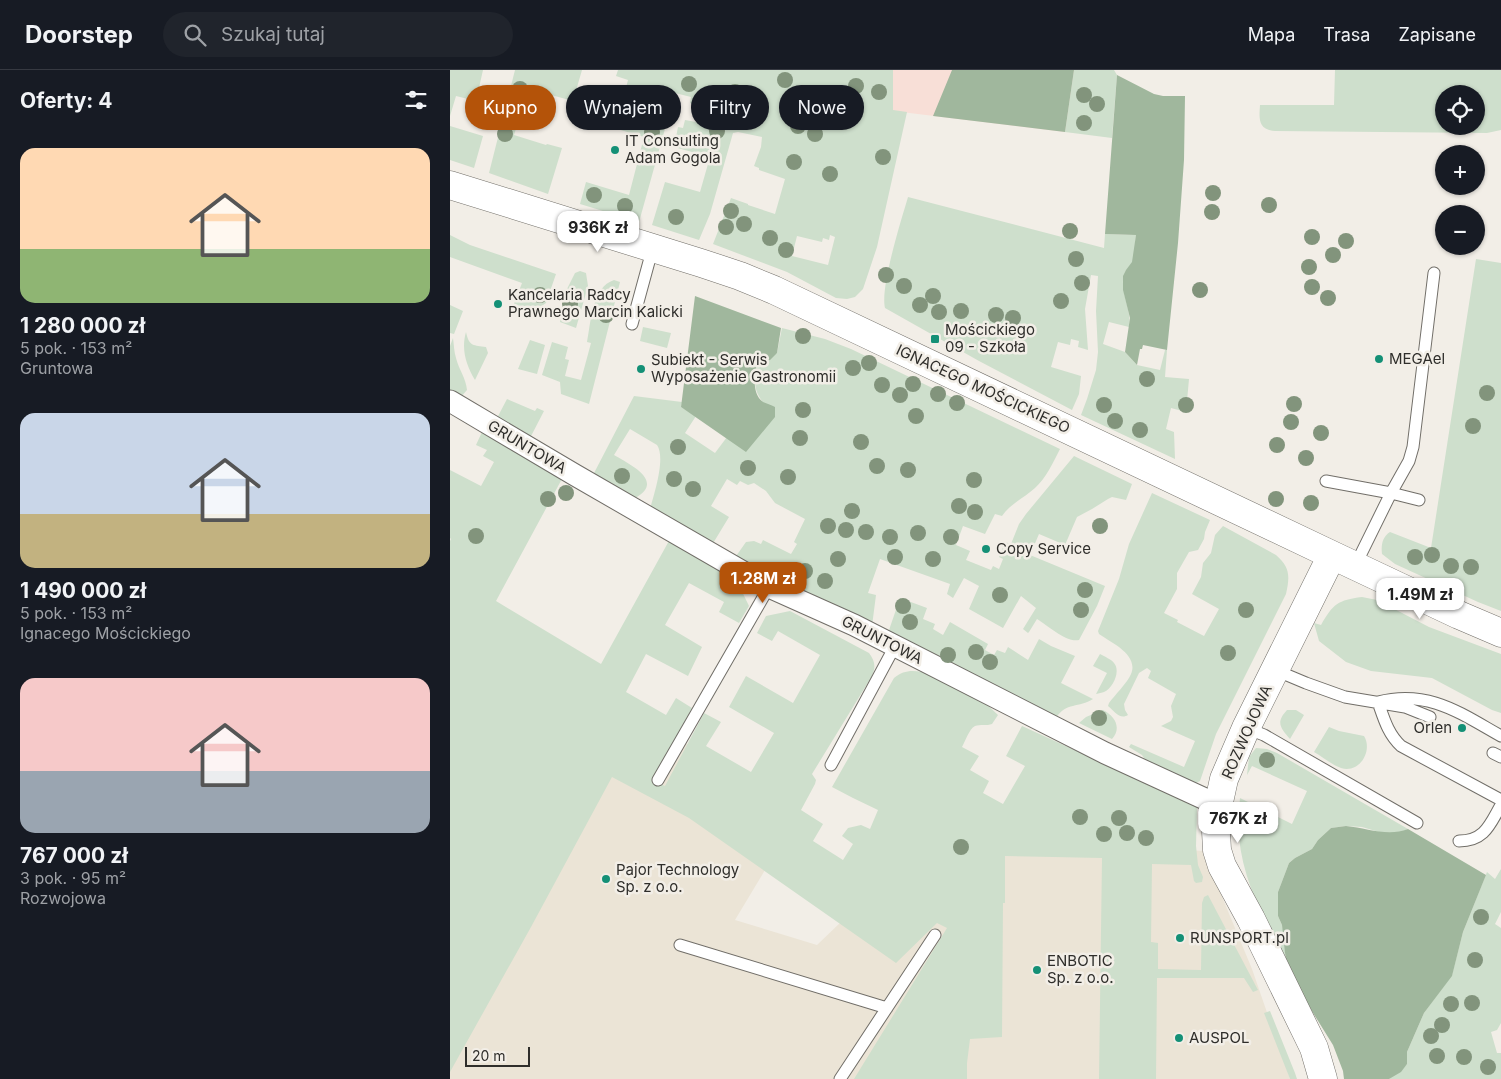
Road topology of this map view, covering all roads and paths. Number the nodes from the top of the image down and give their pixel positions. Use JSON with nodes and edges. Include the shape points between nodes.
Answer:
{"nodes":[{"id":1,"x":450,"y":185,"type":"edge"},
{"id":2,"x":653,"y":247,"type":"junction"},
{"id":3,"x":1434,"y":273,"type":"dead end"},
{"id":4,"x":632,"y":324,"type":"dead end"},
{"id":5,"x":450,"y":401,"type":"edge"},
{"id":6,"x":1326,"y":481,"type":"dead end"},
{"id":7,"x":1391,"y":493,"type":"junction"},
{"id":8,"x":1419,"y":500,"type":"dead end"},
{"id":9,"x":1344,"y":560,"type":"junction"},
{"id":10,"x":769,"y":587,"type":"junction"},
{"id":11,"x":1501,"y":633,"type":"edge"},
{"id":12,"x":895,"y":646,"type":"junction"},
{"id":13,"x":1275,"y":670,"type":"junction"},
{"id":14,"x":1378,"y":702,"type":"junction"},
{"id":15,"x":1430,"y":717,"type":"dead end"},
{"id":16,"x":1246,"y":728,"type":"junction"},
{"id":17,"x":1501,"y":736,"type":"edge"},
{"id":18,"x":831,"y":765,"type":"dead end"},
{"id":19,"x":658,"y":780,"type":"dead end"},
{"id":20,"x":1501,"y":800,"type":"edge"},
{"id":21,"x":1219,"y":802,"type":"junction"},
{"id":22,"x":1501,"y":805,"type":"edge"},
{"id":23,"x":1417,"y":824,"type":"dead end"},
{"id":24,"x":1460,"y":841,"type":"dead end"},
{"id":25,"x":935,"y":935,"type":"dead end"},
{"id":26,"x":680,"y":945,"type":"dead end"},
{"id":27,"x":887,"y":1008,"type":"junction"},
{"id":28,"x":840,"y":1079,"type":"edge"},
{"id":29,"x":1323,"y":1079,"type":"edge"}],
"edges":[{"from":1,"to":2,"type":"street","name":"IGNACEGO MOŚCICKIEGO"},
{"from":2,"to":4,"type":"lane"},
{"from":2,"to":9,"type":"street","name":"IGNACEGO MOŚCICKIEGO","via":[[774,290]]},
{"from":3,"to":7,"type":"lane","via":[[1413,447]]},
{"from":5,"to":10,"type":"street","name":"GRUNTOWA"},
{"from":6,"to":7,"type":"lane"},
{"from":7,"to":8,"type":"lane"},
{"from":7,"to":9,"type":"lane"},
{"from":9,"to":11,"type":"street","name":"IGNACEGO MOŚCICKIEGO"},
{"from":9,"to":13,"type":"street","name":"ROZWOJOWA"},
{"from":10,"to":12,"type":"street","name":"GRUNTOWA"},
{"from":10,"to":19,"type":"lane"},
{"from":12,"to":18,"type":"lane"},
{"from":12,"to":21,"type":"street","name":"GRUNTOWA","via":[[1105,753],[1205,799]]},
{"from":13,"to":14,"type":"lane","via":[[1345,696]]},
{"from":13,"to":16,"type":"street","name":"ROZWOJOWA"},
{"from":14,"to":15,"type":"lane","via":[[1406,707]]},
{"from":14,"to":17,"type":"lane","via":[[1393,698],[1436,702]]},
{"from":14,"to":20,"type":"lane","via":[[1387,728],[1401,746]]},
{"from":16,"to":21,"type":"street","name":"ROZWOJOWA","via":[[1224,779]]},
{"from":16,"to":23,"type":"lane","via":[[1264,735]]},
{"from":21,"to":29,"type":"street","name":"ROZWOJOWA","via":[[1216,832],[1222,866],[1314,1048]]},
{"from":22,"to":24,"type":"lane","via":[[1482,835]]},
{"from":25,"to":27,"type":"lane"},
{"from":26,"to":27,"type":"lane"},
{"from":27,"to":28,"type":"lane"}]}
